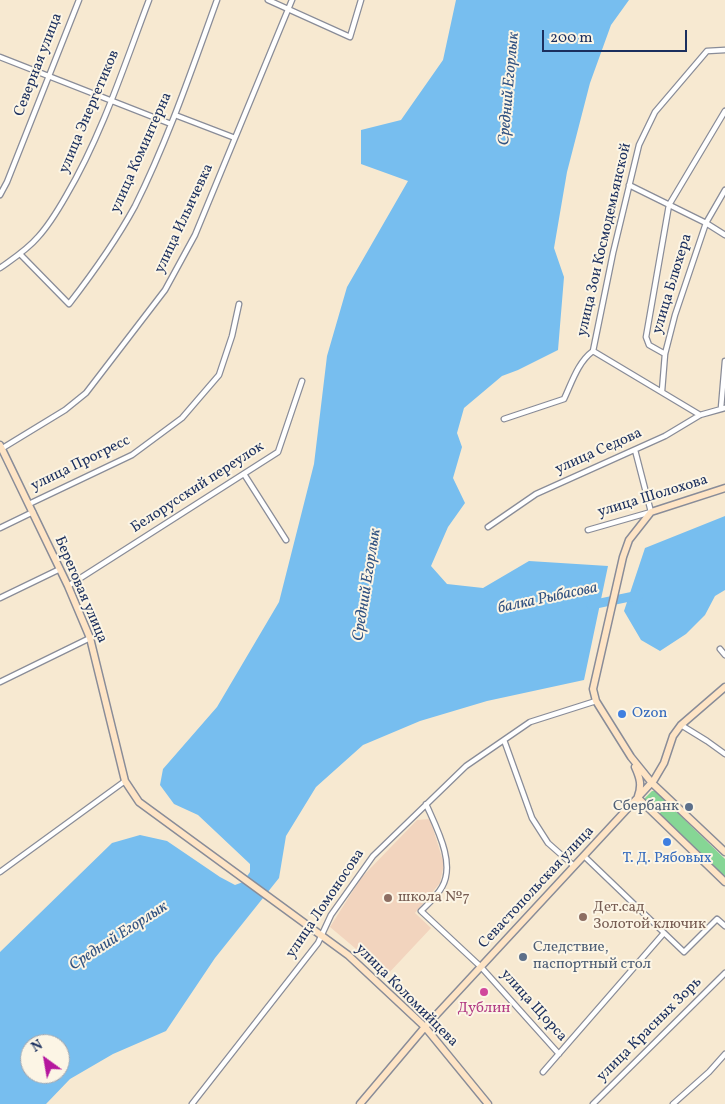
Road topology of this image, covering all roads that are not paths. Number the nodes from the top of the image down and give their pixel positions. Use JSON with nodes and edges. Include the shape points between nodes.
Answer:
{"nodes":[{"id":1,"x":78,"y":0,"type":"edge"},
{"id":2,"x":148,"y":0,"type":"edge"},
{"id":3,"x":217,"y":0,"type":"edge"},
{"id":4,"x":268,"y":0,"type":"edge"},
{"id":5,"x":292,"y":0,"type":"edge"},
{"id":6,"x":361,"y":0,"type":"edge"},
{"id":7,"x":289,"y":8,"type":"junction"},
{"id":8,"x":725,"y":50,"type":"edge"},
{"id":9,"x":0,"y":57,"type":"edge"},
{"id":10,"x":49,"y":76,"type":"junction"},
{"id":11,"x":111,"y":100,"type":"junction"},
{"id":12,"x":725,"y":111,"type":"edge"},
{"id":13,"x":175,"y":115,"type":"junction"},
{"id":14,"x":172,"y":124,"type":"junction"},
{"id":15,"x":235,"y":138,"type":"junction"},
{"id":16,"x":629,"y":185,"type":"junction"},
{"id":17,"x":725,"y":190,"type":"edge"},
{"id":18,"x":0,"y":195,"type":"edge"},
{"id":19,"x":669,"y":205,"type":"junction"},
{"id":20,"x":706,"y":223,"type":"junction"},
{"id":21,"x":725,"y":235,"type":"edge"},
{"id":22,"x":21,"y":255,"type":"junction"},
{"id":23,"x":0,"y":268,"type":"edge"},
{"id":24,"x":239,"y":304,"type":"dead end"},
{"id":25,"x":593,"y":351,"type":"junction"},
{"id":26,"x":665,"y":354,"type":"junction"},
{"id":27,"x":725,"y":361,"type":"edge"},
{"id":28,"x":302,"y":381,"type":"dead end"},
{"id":29,"x":662,"y":391,"type":"junction"},
{"id":30,"x":723,"y":408,"type":"edge"},
{"id":31,"x":700,"y":415,"type":"junction"},
{"id":32,"x":504,"y":419,"type":"dead end"},
{"id":33,"x":1,"y":448,"type":"edge"},
{"id":34,"x":635,"y":450,"type":"junction"},
{"id":35,"x":244,"y":474,"type":"junction"},
{"id":36,"x":725,"y":488,"type":"edge"},
{"id":37,"x":29,"y":504,"type":"junction"},
{"id":38,"x":33,"y":512,"type":"junction"},
{"id":39,"x":651,"y":512,"type":"junction"},
{"id":40,"x":0,"y":528,"type":"edge"},
{"id":41,"x":488,"y":528,"type":"dead end"},
{"id":42,"x":588,"y":530,"type":"dead end"},
{"id":43,"x":286,"y":540,"type":"dead end"},
{"id":44,"x":60,"y":569,"type":"junction"},
{"id":45,"x":68,"y":586,"type":"junction"},
{"id":46,"x":0,"y":598,"type":"edge"},
{"id":47,"x":90,"y":638,"type":"junction"},
{"id":48,"x":720,"y":649,"type":"dead end"},
{"id":49,"x":725,"y":655,"type":"edge"},
{"id":50,"x":0,"y":682,"type":"edge"},
{"id":51,"x":725,"y":687,"type":"edge"},
{"id":52,"x":596,"y":701,"type":"junction"},
{"id":53,"x":681,"y":725,"type":"junction"},
{"id":54,"x":504,"y":740,"type":"junction"},
{"id":55,"x":725,"y":754,"type":"edge"},
{"id":56,"x":631,"y":757,"type":"junction"},
{"id":57,"x":125,"y":781,"type":"junction"},
{"id":58,"x":652,"y":783,"type":"junction"},
{"id":59,"x":638,"y":798,"type":"junction"},
{"id":60,"x":426,"y":804,"type":"junction"},
{"id":61,"x":725,"y":852,"type":"edge"},
{"id":62,"x":584,"y":856,"type":"junction"},
{"id":63,"x":574,"y":866,"type":"junction"},
{"id":64,"x":0,"y":872,"type":"edge"},
{"id":65,"x":238,"y":874,"type":"joint"},
{"id":66,"x":725,"y":882,"type":"edge"},
{"id":67,"x":725,"y":926,"type":"edge"},
{"id":68,"x":664,"y":933,"type":"junction"},
{"id":69,"x":322,"y":935,"type":"junction"},
{"id":70,"x":481,"y":966,"type":"junction"},
{"id":71,"x":725,"y":973,"type":"edge"},
{"id":72,"x":424,"y":1027,"type":"junction"},
{"id":73,"x":559,"y":1054,"type":"junction"},
{"id":74,"x":725,"y":1054,"type":"edge"},
{"id":75,"x":543,"y":1072,"type":"dead end"},
{"id":76,"x":192,"y":1104,"type":"edge"},
{"id":77,"x":360,"y":1104,"type":"edge"},
{"id":78,"x":488,"y":1104,"type":"edge"},
{"id":79,"x":593,"y":1104,"type":"edge"},
{"id":80,"x":673,"y":1104,"type":"edge"}],
"edges":[{"from":1,"to":10,"type":"street","name":"Северная улица"},
{"from":2,"to":11,"type":"street","name":"улица Энергетиков"},
{"from":3,"to":13,"type":"street","name":"улица Коминтерна"},
{"from":4,"to":7,"type":"street"},
{"from":5,"to":7,"type":"street","name":"улица Ильичевка"},
{"from":6,"to":7,"type":"street","via":[[350,37]]},
{"from":7,"to":15,"type":"street","name":"улица Ильичевка"},
{"from":8,"to":16,"type":"street","name":"улица Зои Космодемьянской","via":[[708,51],[656,112],[639,145]]},
{"from":9,"to":10,"type":"street"},
{"from":10,"to":11,"type":"street"},
{"from":10,"to":18,"type":"street","name":"Северная улица"},
{"from":11,"to":14,"type":"street"},
{"from":11,"to":22,"type":"street","name":"улица Энергетиков","via":[[76,179],[40,236]]},
{"from":12,"to":19,"type":"street"},
{"from":13,"to":14,"type":"street","name":"улица Коминтерна"},
{"from":13,"to":15,"type":"street"},
{"from":14,"to":22,"type":"street","name":"улица Коминтерна","via":[[134,206],[103,260],[68,304]]},
{"from":15,"to":33,"type":"street","name":"улица Ильичевка","via":[[194,235],[165,290],[133,333],[86,393],[65,410]]},
{"from":16,"to":19,"type":"street"},
{"from":16,"to":25,"type":"street","name":"улица Зои Космодемьянской"},
{"from":17,"to":20,"type":"street","name":"улица Блюхера"},
{"from":19,"to":20,"type":"street"},
{"from":19,"to":26,"type":"street","via":[[646,337],[649,344]]},
{"from":20,"to":21,"type":"street"},
{"from":20,"to":26,"type":"street","name":"улица Блюхера"},
{"from":22,"to":23,"type":"street","name":"улица Энергетиков"},
{"from":24,"to":37,"type":"street","name":"улица Прогресс","via":[[219,375],[182,418],[132,455]]},
{"from":25,"to":29,"type":"street","name":"улица Зои Космодемьянской"},
{"from":25,"to":32,"type":"street","via":[[584,357],[564,399]]},
{"from":26,"to":29,"type":"street","name":"улица Блюхера"},
{"from":27,"to":30,"type":"street"},
{"from":28,"to":35,"type":"street","name":"Белорусский переулок","via":[[278,452]]},
{"from":29,"to":31,"type":"street","name":"улица Зои Космодемьянской"},
{"from":30,"to":31,"type":"street","name":"улица Седова"},
{"from":31,"to":34,"type":"street","name":"улица Седова"},
{"from":33,"to":37,"type":"main road","name":"Береговая улица"},
{"from":34,"to":39,"type":"street"},
{"from":34,"to":41,"type":"street","name":"улица Седова","via":[[536,494]]},
{"from":35,"to":43,"type":"street"},
{"from":35,"to":45,"type":"street","name":"Белорусский переулок"},
{"from":36,"to":39,"type":"main road","name":"улица Шолохова"},
{"from":37,"to":38,"type":"main road","name":"Береговая улица"},
{"from":38,"to":40,"type":"street","name":"улица Прогресс"},
{"from":38,"to":44,"type":"main road","name":"Береговая улица"},
{"from":39,"to":42,"type":"street","name":"улица Шолохова"},
{"from":39,"to":52,"type":"main road","via":[[629,540],[623,556],[593,689]]},
{"from":44,"to":45,"type":"main road","name":"Береговая улица"},
{"from":44,"to":46,"type":"street"},
{"from":45,"to":47,"type":"main road","name":"Береговая улица"},
{"from":47,"to":50,"type":"street"},
{"from":47,"to":57,"type":"main road","name":"Береговая улица"},
{"from":48,"to":49,"type":"street"},
{"from":51,"to":53,"type":"main road","name":"Севастопольская улица"},
{"from":52,"to":54,"type":"street","name":"улица Ломоносова","via":[[530,722]]},
{"from":52,"to":56,"type":"main road"},
{"from":53,"to":55,"type":"street"},
{"from":53,"to":58,"type":"main road","name":"Севастопольская улица"},
{"from":54,"to":60,"type":"street","name":"улица Ломоносова","via":[[466,766]]},
{"from":54,"to":63,"type":"street","via":[[532,818],[548,843]]},
{"from":56,"to":58,"type":"main road"},
{"from":56,"to":59,"type":"main road","via":[[640,776]]},
{"from":57,"to":64,"type":"street"},
{"from":57,"to":65,"type":"main road","name":"Береговая улица","via":[[139,802]]},
{"from":58,"to":59,"type":"main road","name":"Севастопольская улица"},
{"from":58,"to":61,"type":"main road"},
{"from":59,"to":62,"type":"main road","name":"Севастопольская улица"},
{"from":59,"to":66,"type":"main road"},
{"from":60,"to":69,"type":"street","name":"улица Ломоносова","via":[[373,856],[331,915]]},
{"from":60,"to":70,"type":"street","name":"улица Щорса","via":[[446,855],[446,875],[442,887],[421,912]]},
{"from":62,"to":63,"type":"main road","name":"Севастопольская улица"},
{"from":62,"to":68,"type":"street"},
{"from":63,"to":70,"type":"main road","name":"Севастопольская улица"},
{"from":65,"to":69,"type":"main road","name":"улица Коломийцева"},
{"from":67,"to":68,"type":"street","via":[[717,919],[684,952]]},
{"from":68,"to":73,"type":"street","name":"улица Щорса"},
{"from":69,"to":72,"type":"main road","name":"улица Коломийцева","via":[[370,974]]},
{"from":69,"to":76,"type":"street","name":"улица Ломоносова"},
{"from":70,"to":72,"type":"main road","name":"Севастопольская улица"},
{"from":70,"to":73,"type":"street","name":"улица Щорса"},
{"from":71,"to":79,"type":"street","name":"улица Красных Зорь"},
{"from":72,"to":77,"type":"main road","name":"Севастопольская улица"},
{"from":72,"to":78,"type":"main road","name":"улица Коломийцева"},
{"from":73,"to":75,"type":"street","name":"улица Щорса"},
{"from":74,"to":80,"type":"street"}]}
